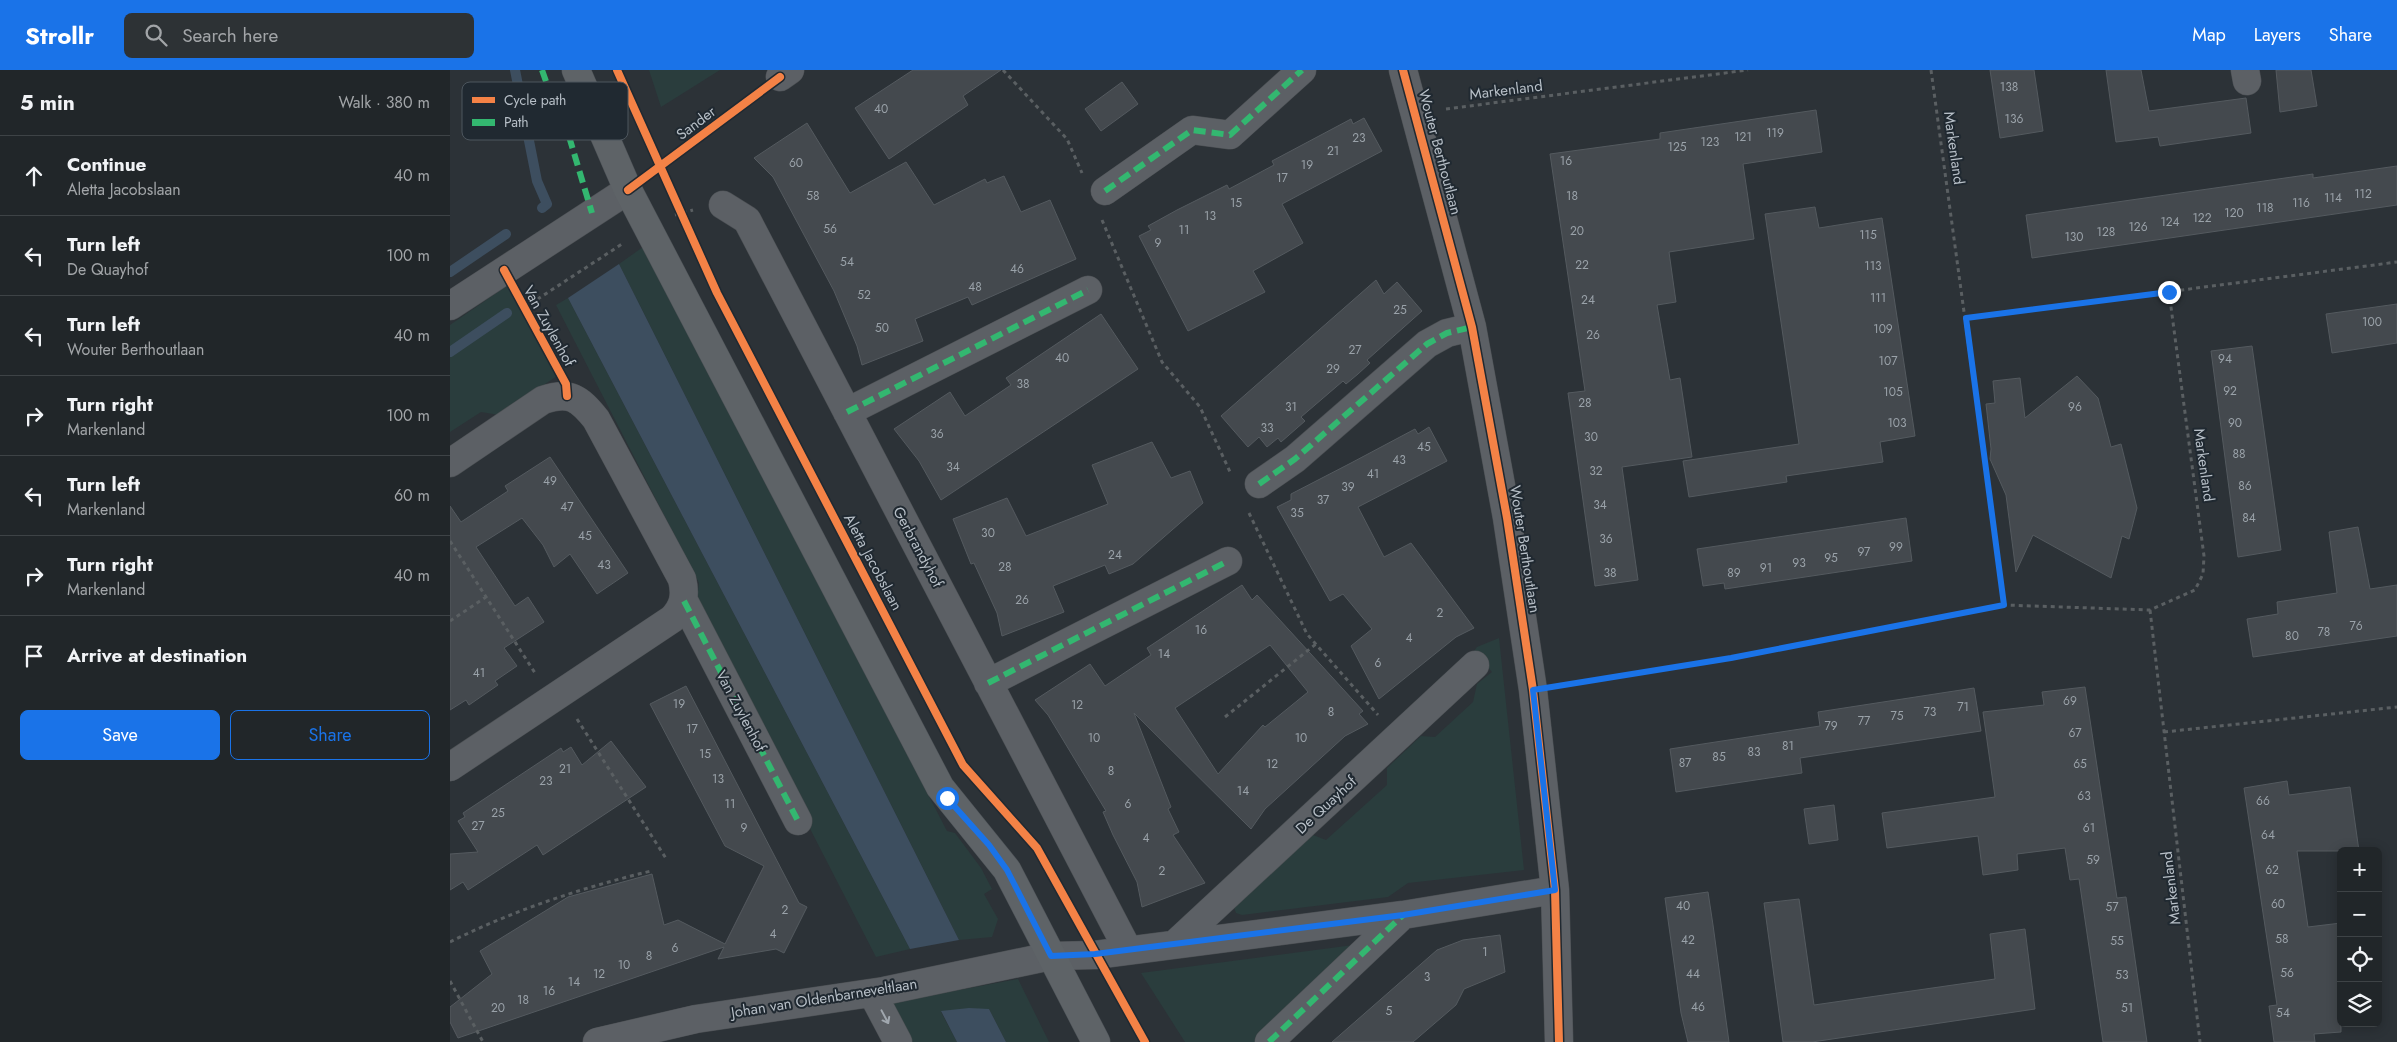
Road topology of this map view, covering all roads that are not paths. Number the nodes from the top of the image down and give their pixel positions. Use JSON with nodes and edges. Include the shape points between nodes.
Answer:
{"nodes":[{"id":1,"x":576,"y":70,"type":"edge"},
{"id":2,"x":1302,"y":70,"type":"edge"},
{"id":3,"x":1403,"y":70,"type":"edge"},
{"id":4,"x":581,"y":82,"type":"edge"},
{"id":5,"x":606,"y":140,"type":"edge"},
{"id":6,"x":628,"y":190,"type":"junction"},
{"id":7,"x":1105,"y":191,"type":"dead end"},
{"id":8,"x":723,"y":205,"type":"road end"},
{"id":9,"x":1088,"y":290,"type":"dead end"},
{"id":10,"x":450,"y":306,"type":"edge"},
{"id":11,"x":1472,"y":327,"type":"junction"},
{"id":12,"x":847,"y":412,"type":"junction"},
{"id":13,"x":450,"y":462,"type":"edge"},
{"id":14,"x":1259,"y":484,"type":"dead end"},
{"id":15,"x":1228,"y":561,"type":"dead end"},
{"id":16,"x":684,"y":601,"type":"junction"},
{"id":17,"x":1474,"y":665,"type":"dead end"},
{"id":18,"x":988,"y":683,"type":"junction"},
{"id":19,"x":450,"y":767,"type":"edge"},
{"id":20,"x":798,"y":821,"type":"dead end"},
{"id":21,"x":1555,"y":890,"type":"junction"},
{"id":22,"x":1403,"y":915,"type":"junction"},
{"id":23,"x":1176,"y":943,"type":"junction"},
{"id":24,"x":1128,"y":950,"type":"junction"},
{"id":25,"x":1051,"y":956,"type":"junction"},
{"id":26,"x":872,"y":993,"type":"junction"},
{"id":27,"x":597,"y":1042,"type":"edge"},
{"id":28,"x":898,"y":1042,"type":"edge"},
{"id":29,"x":1096,"y":1042,"type":"edge"},
{"id":30,"x":1269,"y":1042,"type":"edge"},
{"id":31,"x":1559,"y":1042,"type":"edge"}],
"edges":[{"from":1,"to":4,"type":"main road"},
{"from":2,"to":7,"type":"street","via":[[1230,135],[1192,130]]},
{"from":3,"to":11,"type":"street","name":"Wouter Berthoutlaan"},
{"from":5,"to":6,"type":"main road"},
{"from":6,"to":10,"type":"street"},
{"from":6,"to":25,"type":"main road","via":[[940,787],[1007,870]]},
{"from":8,"to":12,"type":"street","name":"Gerbrandyhof","via":[[747,220]]},
{"from":9,"to":12,"type":"street"},
{"from":11,"to":14,"type":"street","via":[[1447,333],[1426,344],[1295,459]]},
{"from":11,"to":21,"type":"street","name":"Wouter Berthoutlaan","via":[[1507,518],[1533,690]]},
{"from":12,"to":18,"type":"street","name":"Gerbrandyhof"},
{"from":13,"to":16,"type":"street","name":"Van Zuylenhof","via":[[543,400],[560,394],[577,399],[596,419],[682,579]]},
{"from":15,"to":18,"type":"street"},
{"from":16,"to":19,"type":"street","via":[[672,619]]},
{"from":16,"to":20,"type":"street","name":"Van Zuylenhof"},
{"from":17,"to":23,"type":"street","name":"De Quayhof"},
{"from":18,"to":24,"type":"street","name":"Gerbrandyhof"},
{"from":21,"to":22,"type":"street"},
{"from":21,"to":31,"type":"street","name":"Wouter Berthoutlaan"},
{"from":22,"to":23,"type":"street"},
{"from":22,"to":30,"type":"street"},
{"from":23,"to":24,"type":"street"},
{"from":24,"to":25,"type":"street"},
{"from":25,"to":26,"type":"street","name":"Johan van Oldenbarneveltlaan"},
{"from":25,"to":29,"type":"main road"},
{"from":26,"to":27,"type":"street","name":"Johan van Oldenbarneveltlaan","via":[[696,1018]]},
{"from":26,"to":28,"type":"street","one_way":true}]}
